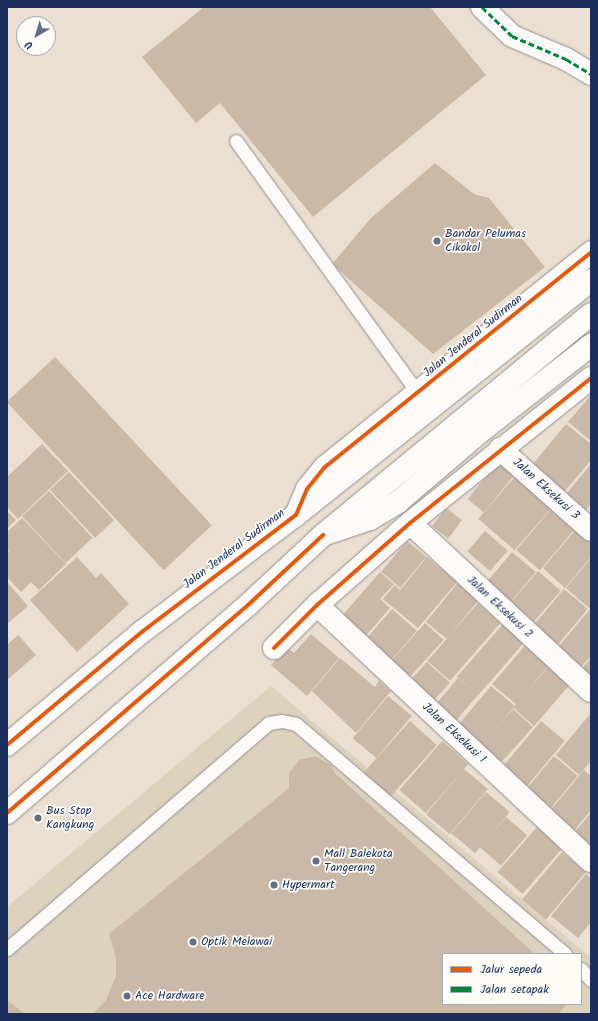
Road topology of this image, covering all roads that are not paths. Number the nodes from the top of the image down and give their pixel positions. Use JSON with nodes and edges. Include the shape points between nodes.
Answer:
{"nodes":[{"id":1,"x":482,"y":7,"type":"edge"},
{"id":2,"x":591,"y":74,"type":"edge"},
{"id":3,"x":236,"y":141,"type":"dead end"},
{"id":4,"x":591,"y":252,"type":"edge"},
{"id":5,"x":591,"y":280,"type":"edge"},
{"id":6,"x":591,"y":314,"type":"edge"},
{"id":7,"x":591,"y":345,"type":"edge"},
{"id":8,"x":591,"y":378,"type":"edge"},
{"id":9,"x":537,"y":387,"type":"junction"},
{"id":10,"x":418,"y":393,"type":"junction"},
{"id":11,"x":554,"y":406,"type":"junction"},
{"id":12,"x":500,"y":449,"type":"junction"},
{"id":13,"x":296,"y":515,"type":"junction"},
{"id":14,"x":410,"y":523,"type":"junction"},
{"id":15,"x":591,"y":530,"type":"edge"},
{"id":16,"x":323,"y":535,"type":"junction"},
{"id":17,"x":317,"y":605,"type":"junction"},
{"id":18,"x":274,"y":648,"type":"dead end"},
{"id":19,"x":591,"y":691,"type":"edge"},
{"id":20,"x":7,"y":745,"type":"edge"},
{"id":21,"x":7,"y":813,"type":"edge"},
{"id":22,"x":591,"y":861,"type":"edge"},
{"id":23,"x":7,"y":949,"type":"edge"},
{"id":24,"x":564,"y":953,"type":"edge"},
{"id":25,"x":582,"y":970,"type":"edge"},
{"id":26,"x":591,"y":980,"type":"edge"}],
"edges":[{"from":1,"to":2,"type":"street","via":[[512,36],[566,59]]},
{"from":3,"to":10,"type":"lane"},
{"from":4,"to":10,"type":"street","name":"Jalan Jenderal Sudirman"},
{"from":5,"to":13,"type":"street","name":"Jalan Jenderal Sudirman"},
{"from":6,"to":16,"type":"street"},
{"from":7,"to":9,"type":"street"},
{"from":8,"to":11,"type":"street"},
{"from":9,"to":11,"type":"street"},
{"from":9,"to":16,"type":"street","via":[[398,502],[370,519]]},
{"from":10,"to":13,"type":"street","name":"Jalan Jenderal Sudirman","via":[[324,467],[306,489]]},
{"from":11,"to":12,"type":"street"},
{"from":12,"to":14,"type":"street"},
{"from":12,"to":15,"type":"street","name":"Jalan Eksekusi 3"},
{"from":13,"to":20,"type":"street","name":"Jalan Jenderal Sudirman","via":[[143,631]]},
{"from":14,"to":17,"type":"street"},
{"from":14,"to":19,"type":"street","name":"Jalan Eksekusi 2"},
{"from":16,"to":21,"type":"street","via":[[248,605]]},
{"from":17,"to":18,"type":"street"},
{"from":17,"to":22,"type":"street","name":"Jalan Eksekusi 1"},
{"from":23,"to":24,"type":"lane","via":[[269,723],[282,721],[296,724]]},
{"from":25,"to":26,"type":"lane"}]}
